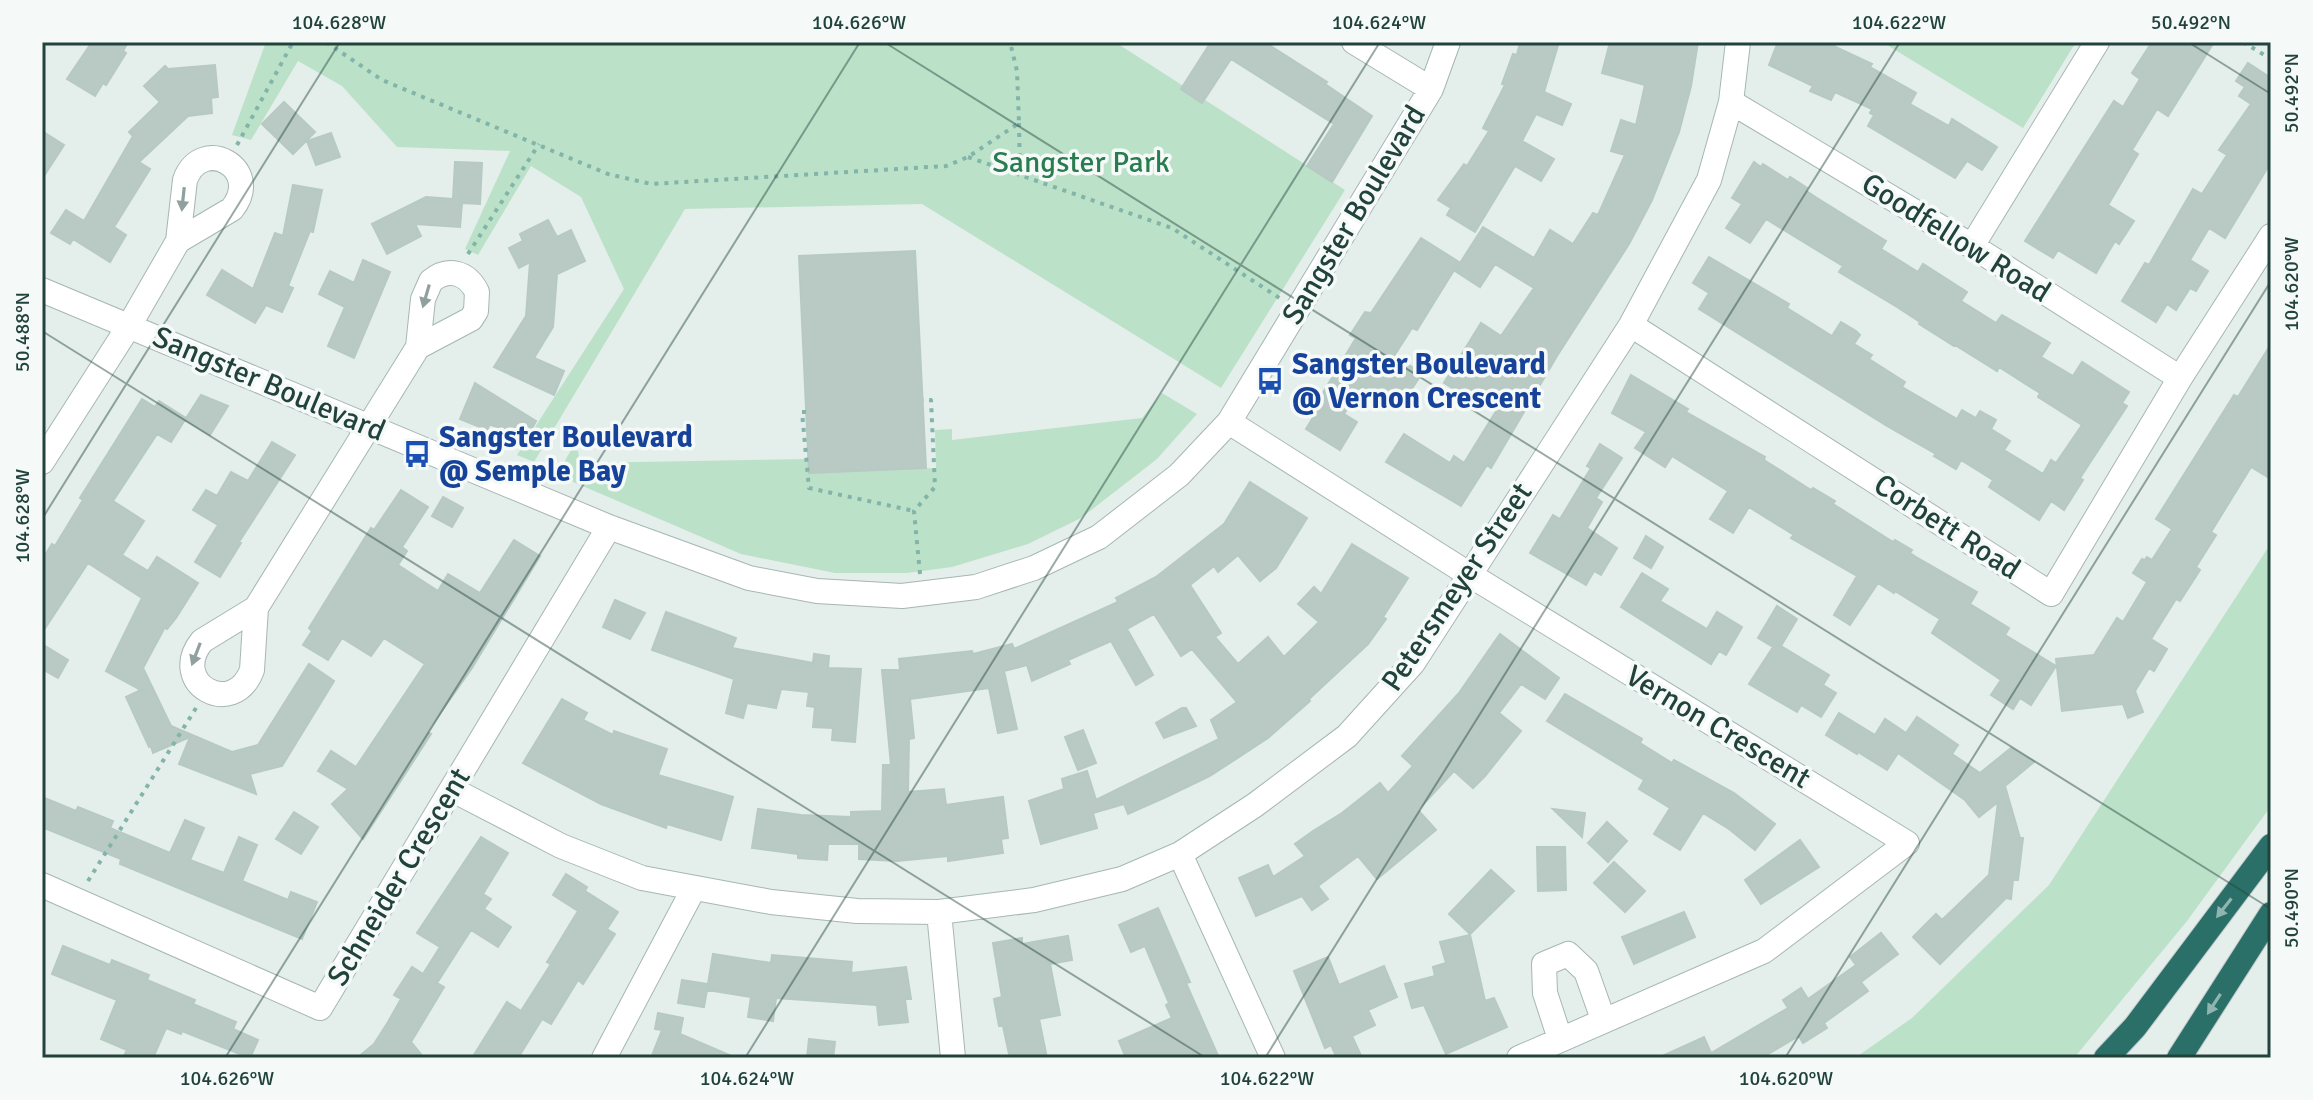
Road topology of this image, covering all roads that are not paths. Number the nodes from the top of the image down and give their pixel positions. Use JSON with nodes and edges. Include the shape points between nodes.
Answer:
{"nodes":[{"id":1,"x":1354,"y":42,"type":"edge"},
{"id":2,"x":1448,"y":42,"type":"edge"},
{"id":3,"x":1738,"y":42,"type":"edge"},
{"id":4,"x":2097,"y":42,"type":"edge"},
{"id":5,"x":1431,"y":89,"type":"junction"},
{"id":6,"x":1731,"y":102,"type":"junction"},
{"id":7,"x":2271,"y":236,"type":"edge"},
{"id":8,"x":178,"y":241,"type":"junction"},
{"id":9,"x":1972,"y":246,"type":"junction"},
{"id":10,"x":42,"y":290,"type":"edge"},
{"id":11,"x":1631,"y":325,"type":"junction"},
{"id":12,"x":129,"y":326,"type":"junction"},
{"id":13,"x":418,"y":347,"type":"junction"},
{"id":14,"x":2180,"y":378,"type":"junction"},
{"id":15,"x":1229,"y":422,"type":"junction"},
{"id":16,"x":369,"y":427,"type":"junction"},
{"id":17,"x":42,"y":462,"type":"edge"},
{"id":18,"x":609,"y":527,"type":"junction"},
{"id":19,"x":1470,"y":575,"type":"junction"},
{"id":20,"x":256,"y":608,"type":"junction"},
{"id":21,"x":453,"y":790,"type":"junction"},
{"id":22,"x":2271,"y":846,"type":"edge"},
{"id":23,"x":1180,"y":854,"type":"junction"},
{"id":24,"x":42,"y":885,"type":"edge"},
{"id":25,"x":694,"y":888,"type":"junction"},
{"id":26,"x":939,"y":912,"type":"junction"},
{"id":27,"x":2271,"y":914,"type":"edge"},
{"id":28,"x":1603,"y":1019,"type":"junction"},
{"id":29,"x":1560,"y":1039,"type":"junction"},
{"id":30,"x":604,"y":1058,"type":"edge"},
{"id":31,"x":953,"y":1058,"type":"edge"},
{"id":32,"x":1273,"y":1058,"type":"edge"},
{"id":33,"x":1519,"y":1058,"type":"edge"},
{"id":34,"x":2106,"y":1058,"type":"edge"},
{"id":35,"x":2179,"y":1058,"type":"edge"}],
"edges":[{"from":1,"to":5,"type":"street"},
{"from":2,"to":5,"type":"street","name":"Sangster Boulevard"},
{"from":3,"to":6,"type":"street","name":"Petersmeyer Street"},
{"from":4,"to":9,"type":"street"},
{"from":5,"to":15,"type":"street","name":"Sangster Boulevard"},
{"from":6,"to":9,"type":"street","name":"Goodfellow Road"},
{"from":6,"to":11,"type":"street","name":"Petersmeyer Street","via":[[1709,180]]},
{"from":7,"to":14,"type":"street"},
{"from":8,"to":8,"type":"street","one_way":true,"via":[[238,201],[242,184],[228,162],[201,160],[188,172]]},
{"from":8,"to":12,"type":"street"},
{"from":9,"to":14,"type":"street","name":"Goodfellow Road"},
{"from":10,"to":12,"type":"street","name":"Sangster Boulevard"},
{"from":11,"to":14,"type":"street","name":"Corbett Road","via":[[2051,594]]},
{"from":11,"to":19,"type":"street","name":"Petersmeyer Street"},
{"from":12,"to":16,"type":"street","name":"Sangster Boulevard"},
{"from":12,"to":17,"type":"street"},
{"from":13,"to":13,"type":"street","one_way":true,"via":[[463,324],[476,311],[473,283],[457,273],[438,275],[425,289]]},
{"from":13,"to":16,"type":"street"},
{"from":15,"to":18,"type":"street","name":"Sangster Boulevard","via":[[1179,475],[1099,537],[1034,568],[976,587],[902,596],[817,591],[749,578]]},
{"from":15,"to":19,"type":"street","name":"Vernon Crescent"},
{"from":16,"to":18,"type":"street","name":"Sangster Boulevard"},
{"from":16,"to":20,"type":"street"},
{"from":18,"to":21,"type":"street","name":"Schneider Crescent"},
{"from":19,"to":23,"type":"street","name":"Petersmeyer Street","via":[[1413,663],[1347,736]]},
{"from":19,"to":28,"type":"street","name":"Vernon Crescent","via":[[1907,843],[1764,951]]},
{"from":20,"to":20,"type":"street","one_way":true,"via":[[196,648],[194,676],[207,690],[235,692],[249,679]]},
{"from":21,"to":24,"type":"street","name":"Schneider Crescent","via":[[320,1008]]},
{"from":21,"to":25,"type":"street","name":"Petersmeyer Street","via":[[561,846],[642,878]]},
{"from":22,"to":34,"type":"highway","one_way":true},
{"from":23,"to":26,"type":"street","name":"Petersmeyer Street","via":[[1107,883],[1034,900]]},
{"from":23,"to":32,"type":"street"},
{"from":25,"to":26,"type":"street","name":"Petersmeyer Street","via":[[857,911]]},
{"from":25,"to":30,"type":"street"},
{"from":26,"to":31,"type":"street"},
{"from":27,"to":35,"type":"highway","one_way":true},
{"from":28,"to":29,"type":"street","name":"Vernon Crescent"},
{"from":28,"to":29,"type":"street","via":[[1586,971],[1568,954],[1544,964],[1545,993]]},
{"from":29,"to":33,"type":"street","name":"Vernon Crescent"}]}
